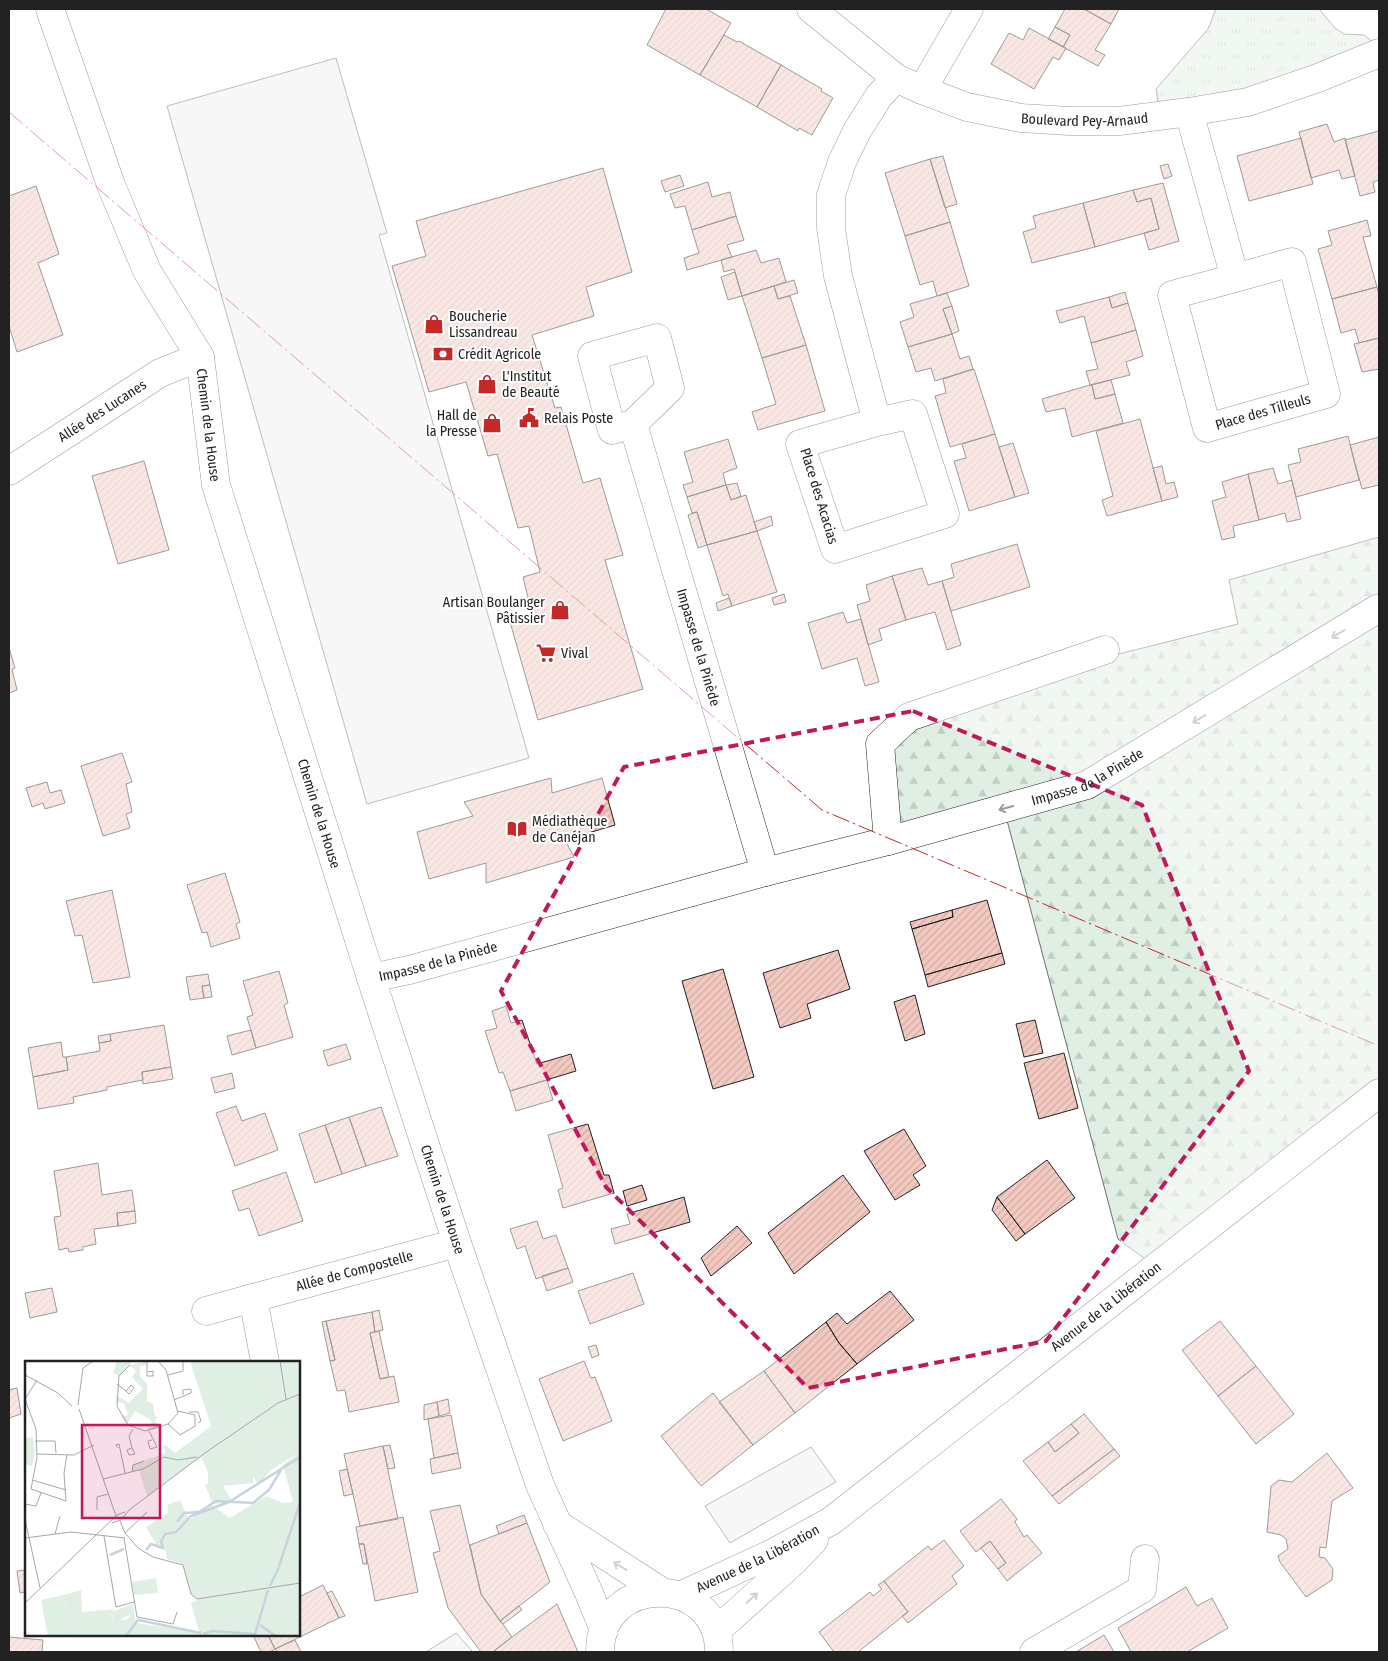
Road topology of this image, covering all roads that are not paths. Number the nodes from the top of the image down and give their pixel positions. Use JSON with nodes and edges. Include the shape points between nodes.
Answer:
{"nodes":[{"id":1,"x":37,"y":9,"type":"edge"},
{"id":2,"x":50,"y":9,"type":"edge"},
{"id":3,"x":811,"y":9,"type":"edge"},
{"id":4,"x":969,"y":9,"type":"edge"},
{"id":5,"x":1379,"y":53,"type":"edge"},
{"id":6,"x":896,"y":78,"type":"junction"},
{"id":7,"x":922,"y":90,"type":"junction"},
{"id":8,"x":85,"y":108,"type":"junction"},
{"id":9,"x":1189,"y":112,"type":"junction"},
{"id":10,"x":1234,"y":278,"type":"junction"},
{"id":11,"x":200,"y":357,"type":"junction"},
{"id":12,"x":876,"y":422,"type":"junction"},
{"id":13,"x":633,"y":424,"type":"dead end"},
{"id":14,"x":9,"y":471,"type":"edge"},
{"id":15,"x":1379,"y":608,"type":"edge"},
{"id":16,"x":1105,"y":650,"type":"dead end"},
{"id":17,"x":888,"y":841,"type":"junction"},
{"id":18,"x":764,"y":872,"type":"junction"},
{"id":19,"x":371,"y":978,"type":"junction"},
{"id":20,"x":1379,"y":1093,"type":"edge"},
{"id":21,"x":457,"y":1242,"type":"junction"},
{"id":22,"x":253,"y":1298,"type":"junction"},
{"id":23,"x":206,"y":1311,"type":"dead end"},
{"id":24,"x":265,"y":1361,"type":"edge"},
{"id":25,"x":831,"y":1521,"type":"junction"},
{"id":26,"x":556,"y":1523,"type":"junction"},
{"id":27,"x":1145,"y":1560,"type":"dead end"},
{"id":28,"x":672,"y":1594,"type":"junction"},
{"id":29,"x":602,"y":1641,"type":"edge"},
{"id":30,"x":718,"y":1642,"type":"edge"},
{"id":31,"x":1034,"y":1652,"type":"edge"}],
"edges":[{"from":1,"to":8,"type":"street","name":"Chemin de la House"},
{"from":2,"to":8,"type":"street","name":"Chemin de la House"},
{"from":3,"to":6,"type":"street","name":"Boulevard Pey-Arnaud"},
{"from":4,"to":7,"type":"street"},
{"from":5,"to":9,"type":"street","name":"Boulevard Pey-Arnaud","via":[[1248,102]]},
{"from":6,"to":7,"type":"street","name":"Boulevard Pey-Arnaud"},
{"from":6,"to":12,"type":"street","via":[[879,96],[857,131],[831,195],[831,228],[838,276]]},
{"from":7,"to":9,"type":"street","name":"Boulevard Pey-Arnaud","via":[[967,107],[1021,118],[1119,121]]},
{"from":8,"to":11,"type":"street","name":"Chemin de la House","via":[[147,271]]},
{"from":9,"to":10,"type":"street"},
{"from":10,"to":10,"type":"street","name":"Place des Tilleuls","via":[[1292,262],[1326,394],[1206,428],[1172,295]]},
{"from":11,"to":14,"type":"street","name":"Allée des Lucanes","via":[[160,373]]},
{"from":11,"to":19,"type":"street","name":"Chemin de la House","via":[[216,485]]},
{"from":12,"to":12,"type":"street","name":"Place des Acacias","via":[[800,444],[835,549],[945,514],[913,414]]},
{"from":13,"to":18,"type":"street","name":"Impasse de la Pinède"},
{"from":15,"to":17,"type":"street","name":"Impasse de la Pinède","one_way":true,"via":[[1087,785]]},
{"from":16,"to":17,"type":"street","via":[[909,717],[880,744]]},
{"from":17,"to":18,"type":"street","name":"Impasse de la Pinède"},
{"from":18,"to":19,"type":"street","name":"Impasse de la Pinède"},
{"from":19,"to":21,"type":"street","name":"Chemin de la House"},
{"from":20,"to":25,"type":"street","name":"Avenue de la Libération"},
{"from":21,"to":22,"type":"street","name":"Allée de Compostelle"},
{"from":21,"to":26,"type":"street","name":"Chemin de la House"},
{"from":22,"to":23,"type":"street","name":"Allée de Compostelle"},
{"from":22,"to":24,"type":"street"},
{"from":25,"to":28,"type":"street","name":"Avenue de la Libération","via":[[773,1553]]},
{"from":30,"to":25,"type":"street","name":"Avenue de la Libération","one_way":true},
{"from":28,"to":26,"type":"street","one_way":true},
{"from":26,"to":29,"type":"street","name":"Chemin de la House","via":[[589,1593]]},
{"from":27,"to":31,"type":"street","via":[[1142,1590]]},
{"from":28,"to":29,"type":"street","name":"Avenue de la Libération","via":[[647,1593],[626,1602],[611,1617]]},
{"from":28,"to":30,"type":"street","via":[[696,1604],[709,1616]]}]}
